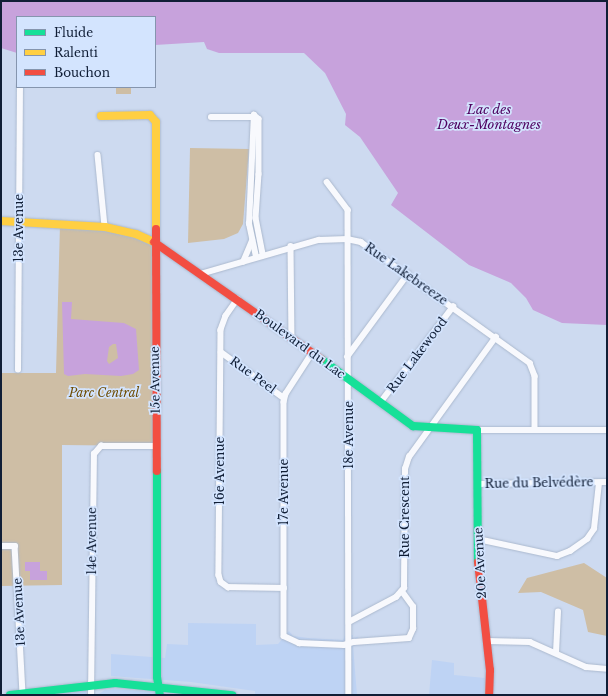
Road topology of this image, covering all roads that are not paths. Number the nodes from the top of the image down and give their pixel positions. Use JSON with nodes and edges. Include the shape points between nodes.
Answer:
{"nodes":[{"id":1,"x":20,"y":88,"type":"edge"},
{"id":2,"x":101,"y":116,"type":"dead end"},
{"id":3,"x":252,"y":116,"type":"junction"},
{"id":4,"x":211,"y":117,"type":"dead end"},
{"id":5,"x":98,"y":155,"type":"dead end"},
{"id":6,"x":327,"y":182,"type":"dead end"},
{"id":7,"x":1,"y":221,"type":"edge"},
{"id":8,"x":19,"y":222,"type":"junction"},
{"id":9,"x":105,"y":227,"type":"junction"},
{"id":10,"x":347,"y":239,"type":"junction"},
{"id":11,"x":252,"y":241,"type":"junction"},
{"id":12,"x":155,"y":242,"type":"junction"},
{"id":13,"x":291,"y":246,"type":"junction"},
{"id":14,"x":263,"y":255,"type":"junction"},
{"id":15,"x":256,"y":257,"type":"junction"},
{"id":16,"x":243,"y":262,"type":"junction"},
{"id":17,"x":201,"y":274,"type":"junction"},
{"id":18,"x":408,"y":274,"type":"junction"},
{"id":19,"x":238,"y":299,"type":"junction"},
{"id":20,"x":453,"y":307,"type":"junction"},
{"id":21,"x":496,"y":337,"type":"junction"},
{"id":22,"x":292,"y":339,"type":"junction"},
{"id":23,"x":221,"y":352,"type":"junction"},
{"id":24,"x":312,"y":354,"type":"junction"},
{"id":25,"x":347,"y":357,"type":"junction"},
{"id":26,"x":18,"y":370,"type":"dead end"},
{"id":27,"x":348,"y":380,"type":"junction"},
{"id":28,"x":284,"y":398,"type":"junction"},
{"id":29,"x":380,"y":403,"type":"junction"},
{"id":30,"x":430,"y":429,"type":"junction"},
{"id":31,"x":536,"y":429,"type":"junction"},
{"id":32,"x":477,"y":430,"type":"junction"},
{"id":33,"x":607,"y":430,"type":"edge"},
{"id":34,"x":156,"y":446,"type":"junction"},
{"id":35,"x":607,"y":482,"type":"edge"},
{"id":36,"x":599,"y":483,"type":"junction"},
{"id":37,"x":478,"y":484,"type":"junction"},
{"id":38,"x":478,"y":539,"type":"junction"},
{"id":39,"x":1,"y":546,"type":"edge"},
{"id":40,"x":284,"y":588,"type":"junction"},
{"id":41,"x":402,"y":592,"type":"junction"},
{"id":42,"x":558,"y":612,"type":"dead end"},
{"id":43,"x":349,"y":622,"type":"junction"},
{"id":44,"x":487,"y":641,"type":"junction"},
{"id":45,"x":349,"y":643,"type":"junction"},
{"id":46,"x":556,"y":653,"type":"junction"},
{"id":47,"x":607,"y":669,"type":"edge"},
{"id":48,"x":92,"y":684,"type":"junction"},
{"id":49,"x":159,"y":685,"type":"junction"},
{"id":50,"x":23,"y":693,"type":"junction"},
{"id":51,"x":222,"y":694,"type":"edge"},
{"id":52,"x":10,"y":695,"type":"edge"},
{"id":53,"x":91,"y":695,"type":"edge"},
{"id":54,"x":160,"y":695,"type":"edge"},
{"id":55,"x":232,"y":695,"type":"edge"},
{"id":56,"x":349,"y":695,"type":"edge"},
{"id":57,"x":489,"y":695,"type":"edge"}],
"edges":[{"from":1,"to":8,"type":"street","name":"13e Avenue"},
{"from":2,"to":12,"type":"street","name":"15e Avenue","via":[[150,115],[154,118]]},
{"from":3,"to":4,"type":"street"},
{"from":3,"to":11,"type":"street","via":[[249,224]]},
{"from":3,"to":14,"type":"street","via":[[257,115],[259,119],[256,218]]},
{"from":5,"to":9,"type":"street"},
{"from":6,"to":10,"type":"street","name":"18e Avenue","via":[[348,210]]},
{"from":7,"to":8,"type":"street","name":"Boulevard du Lac"},
{"from":8,"to":9,"type":"street","name":"Boulevard du Lac"},
{"from":8,"to":26,"type":"street","name":"13e Avenue"},
{"from":9,"to":12,"type":"street","name":"Boulevard du Lac","via":[[136,234]]},
{"from":10,"to":13,"type":"street","name":"Rue Lakebreeze","via":[[327,238]]},
{"from":10,"to":18,"type":"street","name":"Rue Lakebreeze","via":[[372,248]]},
{"from":10,"to":25,"type":"street","name":"18e Avenue"},
{"from":11,"to":15,"type":"street"},
{"from":11,"to":16,"type":"street"},
{"from":12,"to":17,"type":"street","name":"Boulevard du Lac"},
{"from":12,"to":34,"type":"street","name":"15e Avenue"},
{"from":13,"to":14,"type":"street","name":"Rue Lakebreeze"},
{"from":13,"to":22,"type":"street"},
{"from":14,"to":15,"type":"street","name":"Rue Lakebreeze"},
{"from":15,"to":16,"type":"street","name":"Rue Lakebreeze"},
{"from":16,"to":17,"type":"street","name":"Rue Lakebreeze"},
{"from":17,"to":19,"type":"street","name":"Boulevard du Lac"},
{"from":18,"to":20,"type":"street","name":"Rue Lakebreeze"},
{"from":18,"to":25,"type":"street"},
{"from":19,"to":22,"type":"street","name":"Boulevard du Lac"},
{"from":19,"to":23,"type":"street","name":"16e Avenue","via":[[223,323]]},
{"from":20,"to":21,"type":"street","name":"Rue Lakebreeze"},
{"from":20,"to":29,"type":"street","name":"Rue Lakewood"},
{"from":21,"to":30,"type":"street","name":"Rue Crescent"},
{"from":21,"to":31,"type":"street","name":"Rue Lakebreeze","via":[[530,363],[534,370]]},
{"from":22,"to":24,"type":"street","name":"Boulevard du Lac"},
{"from":23,"to":28,"type":"street","name":"Rue Peel"},
{"from":23,"to":40,"type":"street","name":"16e Avenue","via":[[221,582],[228,587],[239,589]]},
{"from":24,"to":27,"type":"street","name":"Boulevard du Lac"},
{"from":24,"to":28,"type":"street"},
{"from":25,"to":27,"type":"street","name":"18e Avenue"},
{"from":27,"to":29,"type":"street","name":"Boulevard du Lac"},
{"from":27,"to":43,"type":"street","name":"18e Avenue"},
{"from":28,"to":40,"type":"street","name":"17e Avenue"},
{"from":29,"to":30,"type":"street","name":"Boulevard du Lac","via":[[413,426]]},
{"from":30,"to":32,"type":"street","name":"Boulevard du Lac"},
{"from":30,"to":41,"type":"street","name":"Rue Crescent","via":[[409,457],[405,469],[405,579]]},
{"from":31,"to":32,"type":"street","name":"Boulevard du Lac"},
{"from":31,"to":33,"type":"street","name":"Boulevard du Lac"},
{"from":32,"to":37,"type":"street","name":"20e Avenue"},
{"from":34,"to":48,"type":"street","name":"14e Avenue","via":[[103,446],[94,452]]},
{"from":34,"to":49,"type":"street","name":"15e Avenue"},
{"from":35,"to":36,"type":"street","name":"Rue du Belvédère"},
{"from":36,"to":37,"type":"street","name":"Rue du Belvédère"},
{"from":36,"to":38,"type":"street","name":"Rue du Belvédère","via":[[594,529],[570,550],[557,556]]},
{"from":37,"to":38,"type":"street","name":"20e Avenue"},
{"from":38,"to":44,"type":"street","name":"20e Avenue"},
{"from":39,"to":50,"type":"street","name":"13e Avenue","via":[[16,546]]},
{"from":40,"to":45,"type":"street","name":"17e Avenue","via":[[283,631],[286,638],[299,643]]},
{"from":41,"to":43,"type":"street"},
{"from":41,"to":45,"type":"street","via":[[413,607],[413,629],[409,638]]},
{"from":42,"to":46,"type":"street"},
{"from":43,"to":45,"type":"street","name":"18e Avenue"},
{"from":44,"to":46,"type":"street","via":[[530,642]]},
{"from":44,"to":57,"type":"street","name":"20e Avenue"},
{"from":45,"to":56,"type":"street","name":"18e Avenue"},
{"from":46,"to":47,"type":"street","via":[[586,667]]},
{"from":48,"to":49,"type":"street"},
{"from":48,"to":50,"type":"street"},
{"from":48,"to":53,"type":"street","name":"14e Avenue"},
{"from":49,"to":51,"type":"street"},
{"from":49,"to":54,"type":"street","name":"15e Avenue"},
{"from":50,"to":52,"type":"street"},
{"from":51,"to":55,"type":"street"}]}
